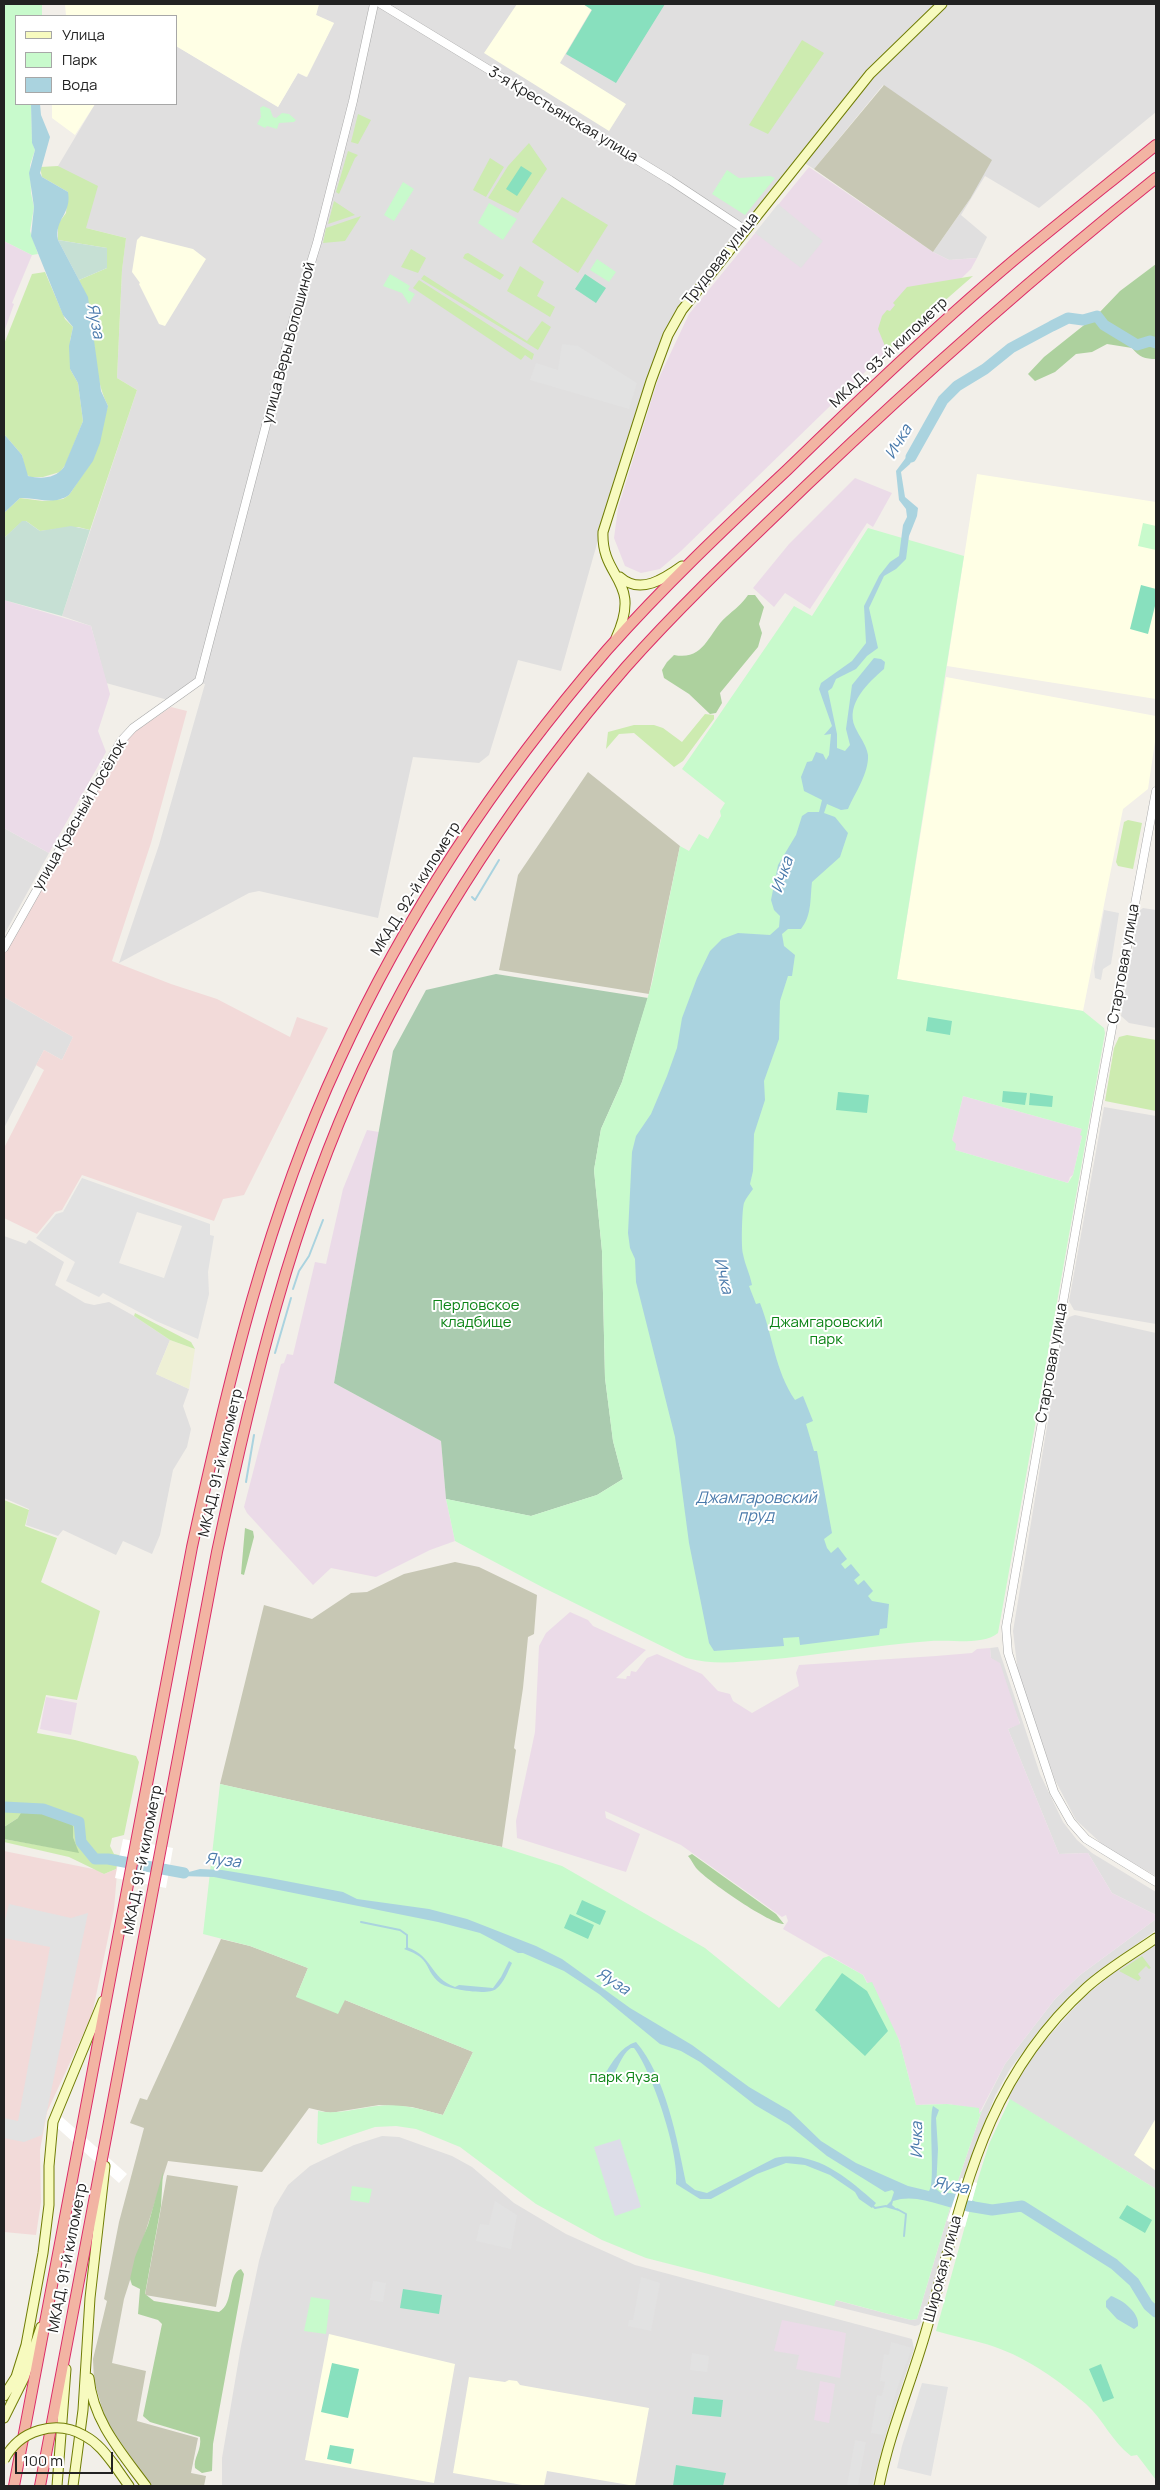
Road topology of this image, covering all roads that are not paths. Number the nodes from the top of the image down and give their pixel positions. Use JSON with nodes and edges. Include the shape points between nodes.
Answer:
{"nodes":[{"id":1,"x":374,"y":4,"type":"edge"},
{"id":2,"x":380,"y":4,"type":"edge"},
{"id":3,"x":942,"y":4,"type":"edge"},
{"id":4,"x":1156,"y":146,"type":"edge"},
{"id":5,"x":1156,"y":178,"type":"edge"},
{"id":6,"x":744,"y":229,"type":"junction"},
{"id":7,"x":704,"y":550,"type":"junction"},
{"id":8,"x":614,"y":571,"type":"junction"},
{"id":9,"x":656,"y":597,"type":"joint"},
{"id":10,"x":609,"y":648,"type":"junction"},
{"id":11,"x":199,"y":680,"type":"joint"},
{"id":12,"x":1156,"y":791,"type":"edge"},
{"id":13,"x":4,"y":948,"type":"edge"},
{"id":14,"x":270,"y":1236,"type":"joint"},
{"id":15,"x":1156,"y":1882,"type":"edge"},
{"id":16,"x":1156,"y":1938,"type":"edge"},
{"id":17,"x":108,"y":1988,"type":"junction"},
{"id":18,"x":110,"y":2114,"type":"junction"},
{"id":19,"x":48,"y":2305,"type":"junction"},
{"id":20,"x":69,"y":2334,"type":"junction"},
{"id":21,"x":88,"y":2350,"type":"junction"},
{"id":22,"x":16,"y":2377,"type":"junction"},
{"id":23,"x":4,"y":2396,"type":"edge"},
{"id":24,"x":5,"y":2416,"type":"edge"},
{"id":25,"x":4,"y":2460,"type":"edge"},
{"id":26,"x":14,"y":2486,"type":"edge"},
{"id":27,"x":40,"y":2486,"type":"edge"},
{"id":28,"x":57,"y":2486,"type":"edge"},
{"id":29,"x":73,"y":2486,"type":"edge"},
{"id":30,"x":130,"y":2486,"type":"edge"},
{"id":31,"x":146,"y":2486,"type":"edge"},
{"id":32,"x":879,"y":2486,"type":"edge"}],
"edges":[{"from":1,"to":11,"type":"street","name":"улица Веры Волошиной","via":[[317,244],[294,318]]},
{"from":2,"to":6,"type":"street","name":"3-я Крестьянская улица","via":[[670,180]]},
{"from":3,"to":6,"type":"main road","name":"Трудовая улица","via":[[870,74]]},
{"from":4,"to":7,"type":"highway","name":"МКАД, 93-й километр","via":[[1012,262],[952,315]]},
{"from":5,"to":18,"type":"highway","name":"МКАД, 91-й километр","via":[[909,387],[674,615],[563,743],[488,847],[442,918],[402,990],[327,1151],[269,1327],[217,1552]]},
{"from":6,"to":8,"type":"main road","name":"Трудовая улица","via":[[682,310],[663,348],[606,521],[604,550]]},
{"from":7,"to":8,"type":"main road","via":[[656,583],[633,584]]},
{"from":7,"to":9,"type":"highway","name":"МКАД, 93-й километр"},
{"from":8,"to":10,"type":"main road","name":"Трудовая улица","via":[[622,586],[626,605],[622,624]]},
{"from":9,"to":10,"type":"highway","name":"МКАД, 92-й километр"},
{"from":10,"to":14,"type":"highway","name":"МКАД, 92-й километр","via":[[520,758],[421,905],[339,1060],[304,1142]]},
{"from":11,"to":13,"type":"street","name":"улица Красный Посёлок","via":[[133,728],[121,741]]},
{"from":12,"to":15,"type":"street","name":"Стартовая улица","via":[[1006,1627],[1008,1653],[1062,1807],[1086,1839]]},
{"from":14,"to":17,"type":"highway","name":"МКАД, 91-й километр","via":[[244,1320],[217,1430]]},
{"from":16,"to":32,"type":"main road","name":"Широкая улица","via":[[1086,1987],[1028,2052],[988,2123],[955,2223],[928,2325],[892,2432]]},
{"from":17,"to":19,"type":"highway","name":"МКАД, 91-й километр"},
{"from":17,"to":22,"type":"main road","via":[[53,2122],[45,2240],[26,2345]]},
{"from":18,"to":20,"type":"highway","name":"МКАД, 91-й километр"},
{"from":18,"to":21,"type":"main road","via":[[90,2298]]},
{"from":19,"to":24,"type":"main road","via":[[24,2378]]},
{"from":19,"to":26,"type":"highway","name":"МКАД, 91-й километр"},
{"from":20,"to":27,"type":"highway","name":"МКАД, 91-й километр"},
{"from":20,"to":28,"type":"main road"},
{"from":21,"to":29,"type":"main road"},
{"from":21,"to":31,"type":"main road","via":[[94,2407],[112,2440]]},
{"from":22,"to":23,"type":"main road"},
{"from":22,"to":24,"type":"main road"},
{"from":25,"to":30,"type":"main road","bridge":true,"via":[[12,2448],[30,2434],[42,2429],[64,2428],[91,2440]]}]}
